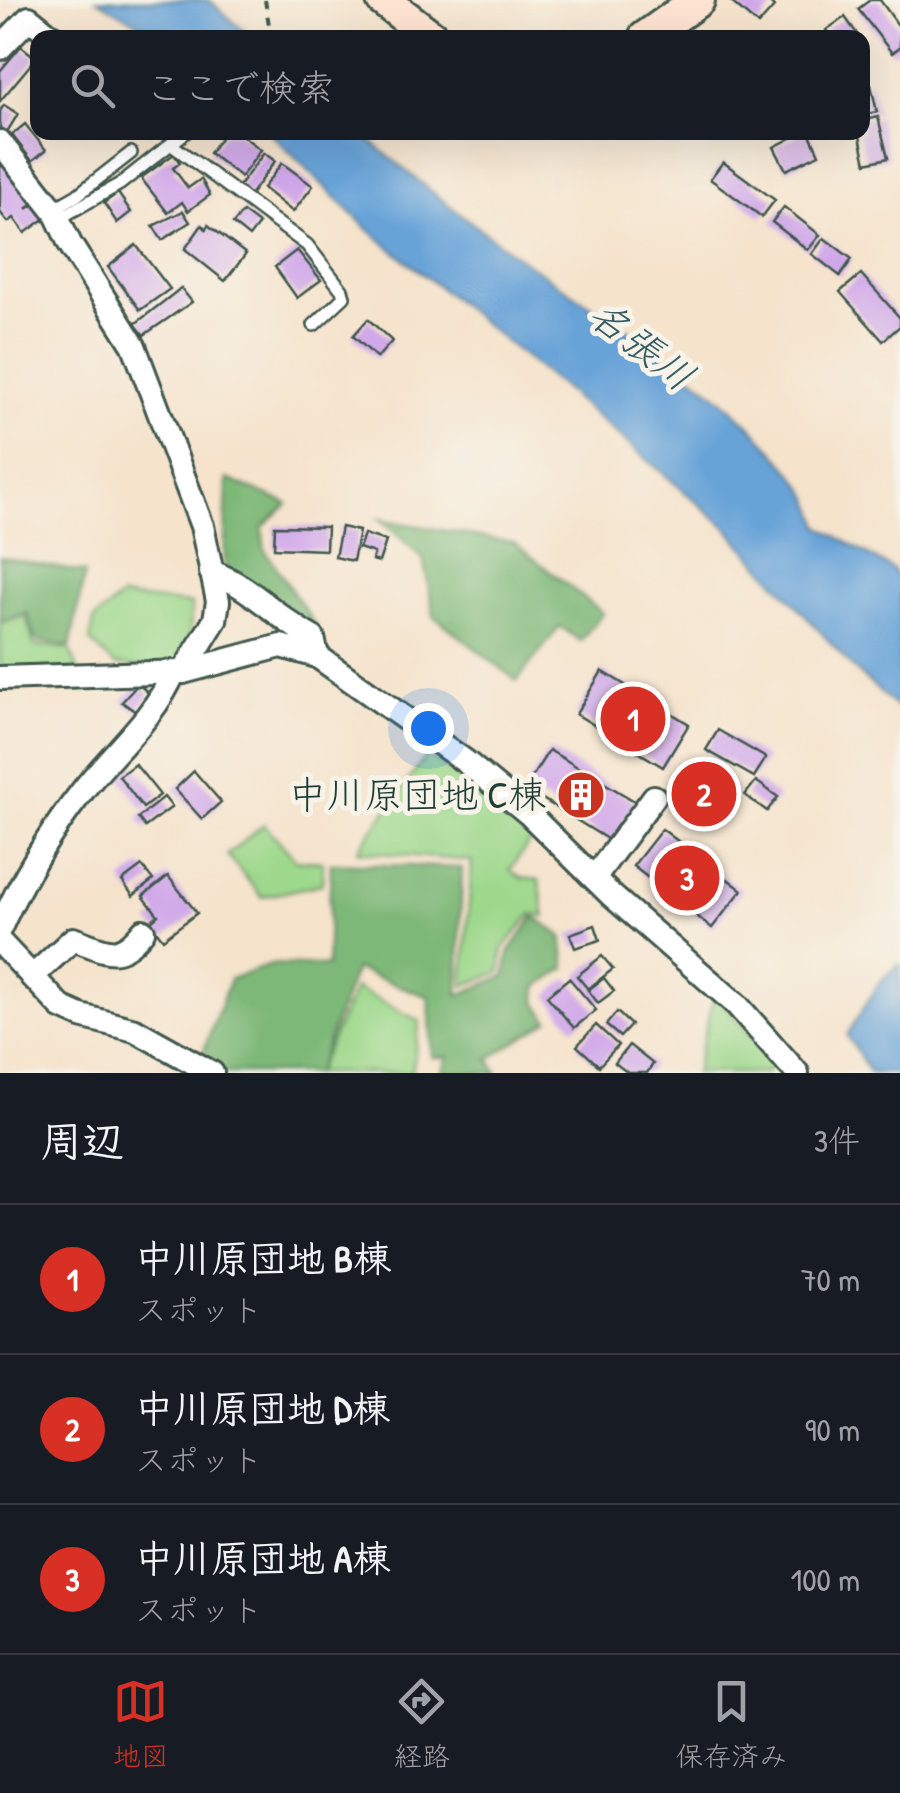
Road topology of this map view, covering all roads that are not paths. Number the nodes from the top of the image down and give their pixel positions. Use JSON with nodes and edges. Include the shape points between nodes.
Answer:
{"nodes":[{"id":1,"x":383,"y":0,"type":"edge"},
{"id":2,"x":698,"y":0,"type":"edge"},
{"id":3,"x":44,"y":30,"type":"edge"},
{"id":4,"x":422,"y":30,"type":"edge"},
{"id":5,"x":656,"y":30,"type":"edge"},
{"id":6,"x":0,"y":48,"type":"edge"},
{"id":7,"x":177,"y":140,"type":"edge"},
{"id":8,"x":0,"y":142,"type":"edge"},
{"id":9,"x":172,"y":144,"type":"junction"},
{"id":10,"x":131,"y":153,"type":"dead end"},
{"id":11,"x":56,"y":214,"type":"junction"},
{"id":12,"x":314,"y":325,"type":"dead end"},
{"id":13,"x":212,"y":572,"type":"junction"},
{"id":14,"x":317,"y":656,"type":"junction"},
{"id":15,"x":179,"y":672,"type":"junction"},
{"id":16,"x":0,"y":678,"type":"edge"},
{"id":17,"x":654,"y":797,"type":"dead end"},
{"id":18,"x":594,"y":878,"type":"junction"},
{"id":19,"x":0,"y":928,"type":"edge"},
{"id":20,"x":143,"y":932,"type":"dead end"},
{"id":21,"x":0,"y":942,"type":"edge"},
{"id":22,"x":32,"y":977,"type":"junction"},
{"id":23,"x":212,"y":1073,"type":"edge"},
{"id":24,"x":797,"y":1073,"type":"edge"}],
"edges":[{"from":1,"to":4,"type":"main road"},
{"from":2,"to":5,"type":"main road"},
{"from":3,"to":6,"type":"street","via":[[29,18]]},
{"from":7,"to":9,"type":"lane"},
{"from":8,"to":11,"type":"street"},
{"from":9,"to":11,"type":"lane","via":[[120,184]]},
{"from":9,"to":12,"type":"lane","via":[[307,244],[344,297]]},
{"from":10,"to":11,"type":"lane"},
{"from":11,"to":13,"type":"street","via":[[134,346],[202,526]]},
{"from":13,"to":14,"type":"street","via":[[313,638]]},
{"from":13,"to":15,"type":"street","via":[[215,620]]},
{"from":14,"to":15,"type":"street","via":[[282,646]]},
{"from":14,"to":18,"type":"street","via":[[477,770]]},
{"from":15,"to":16,"type":"street"},
{"from":15,"to":19,"type":"street","via":[[67,812]]},
{"from":17,"to":18,"type":"street"},
{"from":18,"to":24,"type":"street","via":[[737,1005]]},
{"from":20,"to":22,"type":"street","via":[[120,952],[74,939]]},
{"from":21,"to":22,"type":"street"},
{"from":22,"to":23,"type":"street","via":[[72,1013],[136,1030]]}]}
